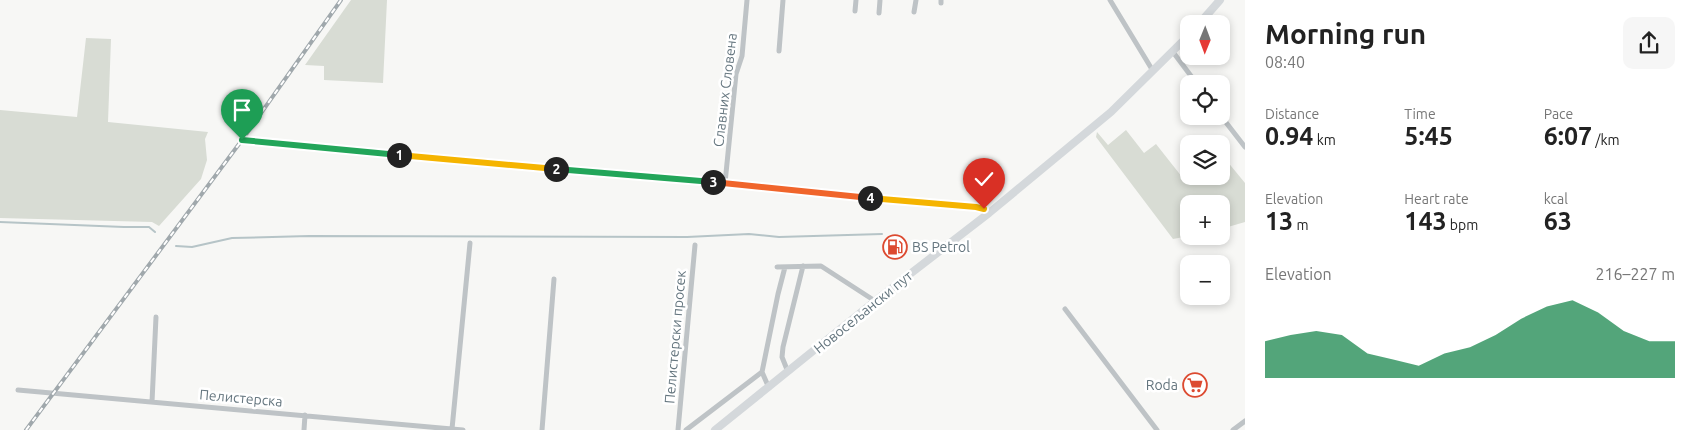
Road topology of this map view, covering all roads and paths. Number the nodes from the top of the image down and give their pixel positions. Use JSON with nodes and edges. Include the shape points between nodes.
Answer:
{"nodes":[{"id":1,"x":747,"y":0,"type":"edge"},
{"id":2,"x":783,"y":0,"type":"edge"},
{"id":3,"x":856,"y":0,"type":"edge"},
{"id":4,"x":880,"y":0,"type":"edge"},
{"id":5,"x":916,"y":0,"type":"edge"},
{"id":6,"x":1110,"y":0,"type":"edge"},
{"id":7,"x":1220,"y":0,"type":"edge"},
{"id":8,"x":855,"y":10,"type":"dead end"},
{"id":9,"x":914,"y":12,"type":"dead end"},
{"id":10,"x":879,"y":13,"type":"dead end"},
{"id":11,"x":1207,"y":15,"type":"edge"},
{"id":12,"x":1180,"y":45,"type":"edge"},
{"id":13,"x":779,"y":51,"type":"dead end"},
{"id":14,"x":1173,"y":52,"type":"junction"},
{"id":15,"x":1154,"y":71,"type":"junction"},
{"id":16,"x":1190,"y":75,"type":"edge"},
{"id":17,"x":1228,"y":125,"type":"edge"},
{"id":18,"x":242,"y":140,"type":"dead end"},
{"id":19,"x":1245,"y":147,"type":"edge"},
{"id":20,"x":725,"y":183,"type":"junction"},
{"id":21,"x":989,"y":213,"type":"junction"},
{"id":22,"x":470,"y":242,"type":"dead end"},
{"id":23,"x":695,"y":245,"type":"dead end"},
{"id":24,"x":803,"y":266,"type":"junction"},
{"id":25,"x":777,"y":267,"type":"dead end"},
{"id":26,"x":785,"y":267,"type":"junction"},
{"id":27,"x":554,"y":279,"type":"dead end"},
{"id":28,"x":875,"y":301,"type":"junction"},
{"id":29,"x":1066,"y":308,"type":"dead end"},
{"id":30,"x":156,"y":317,"type":"dead end"},
{"id":31,"x":762,"y":372,"type":"junction"},
{"id":32,"x":788,"y":372,"type":"junction"},
{"id":33,"x":768,"y":388,"type":"junction"},
{"id":34,"x":18,"y":390,"type":"dead end"},
{"id":35,"x":152,"y":402,"type":"junction"},
{"id":36,"x":305,"y":415,"type":"junction"},
{"id":37,"x":1245,"y":421,"type":"edge"},
{"id":38,"x":452,"y":429,"type":"edge"},
{"id":39,"x":720,"y":429,"type":"edge"},
{"id":40,"x":304,"y":430,"type":"edge"},
{"id":41,"x":463,"y":430,"type":"edge"},
{"id":42,"x":542,"y":430,"type":"edge"},
{"id":43,"x":678,"y":430,"type":"edge"},
{"id":44,"x":686,"y":430,"type":"edge"},
{"id":45,"x":1157,"y":430,"type":"edge"},
{"id":46,"x":1233,"y":430,"type":"edge"}],
"edges":[{"from":1,"to":20,"type":"street","name":"Славних Словена"},
{"from":2,"to":13,"type":"street"},
{"from":3,"to":8,"type":"street"},
{"from":4,"to":10,"type":"street"},
{"from":5,"to":9,"type":"street"},
{"from":6,"to":15,"type":"street"},
{"from":7,"to":11,"type":"main road"},
{"from":12,"to":14,"type":"main road","name":"Новосељански пут"},
{"from":14,"to":15,"type":"main road","name":"Новосељански пут"},
{"from":14,"to":16,"type":"street"},
{"from":15,"to":21,"type":"main road","name":"Новосељански пут","via":[[1111,112]]},
{"from":17,"to":19,"type":"street"},
{"from":18,"to":20,"type":"street"},
{"from":20,"to":21,"type":"street","via":[[976,207]]},
{"from":21,"to":28,"type":"main road","name":"Новосељански пут"},
{"from":22,"to":38,"type":"street"},
{"from":23,"to":43,"type":"street","name":"Пелистерски просек"},
{"from":24,"to":26,"type":"street"},
{"from":24,"to":28,"type":"street","via":[[823,267]]},
{"from":24,"to":32,"type":"street","via":[[783,347],[782,357]]},
{"from":25,"to":26,"type":"street"},
{"from":26,"to":31,"type":"street"},
{"from":27,"to":42,"type":"street"},
{"from":28,"to":32,"type":"main road","name":"Новосељански пут"},
{"from":29,"to":45,"type":"street"},
{"from":30,"to":35,"type":"street"},
{"from":31,"to":33,"type":"street"},
{"from":31,"to":44,"type":"street"},
{"from":32,"to":33,"type":"main road","name":"Новосељански пут"},
{"from":33,"to":39,"type":"main road","name":"Новосељански пут"},
{"from":34,"to":35,"type":"street","name":"Пелистерска"},
{"from":35,"to":36,"type":"street","name":"Пелистерска"},
{"from":36,"to":38,"type":"street","name":"Пелистерска"},
{"from":36,"to":40,"type":"street"},
{"from":37,"to":46,"type":"street"},
{"from":38,"to":41,"type":"street","name":"Пелистерска"}]}
